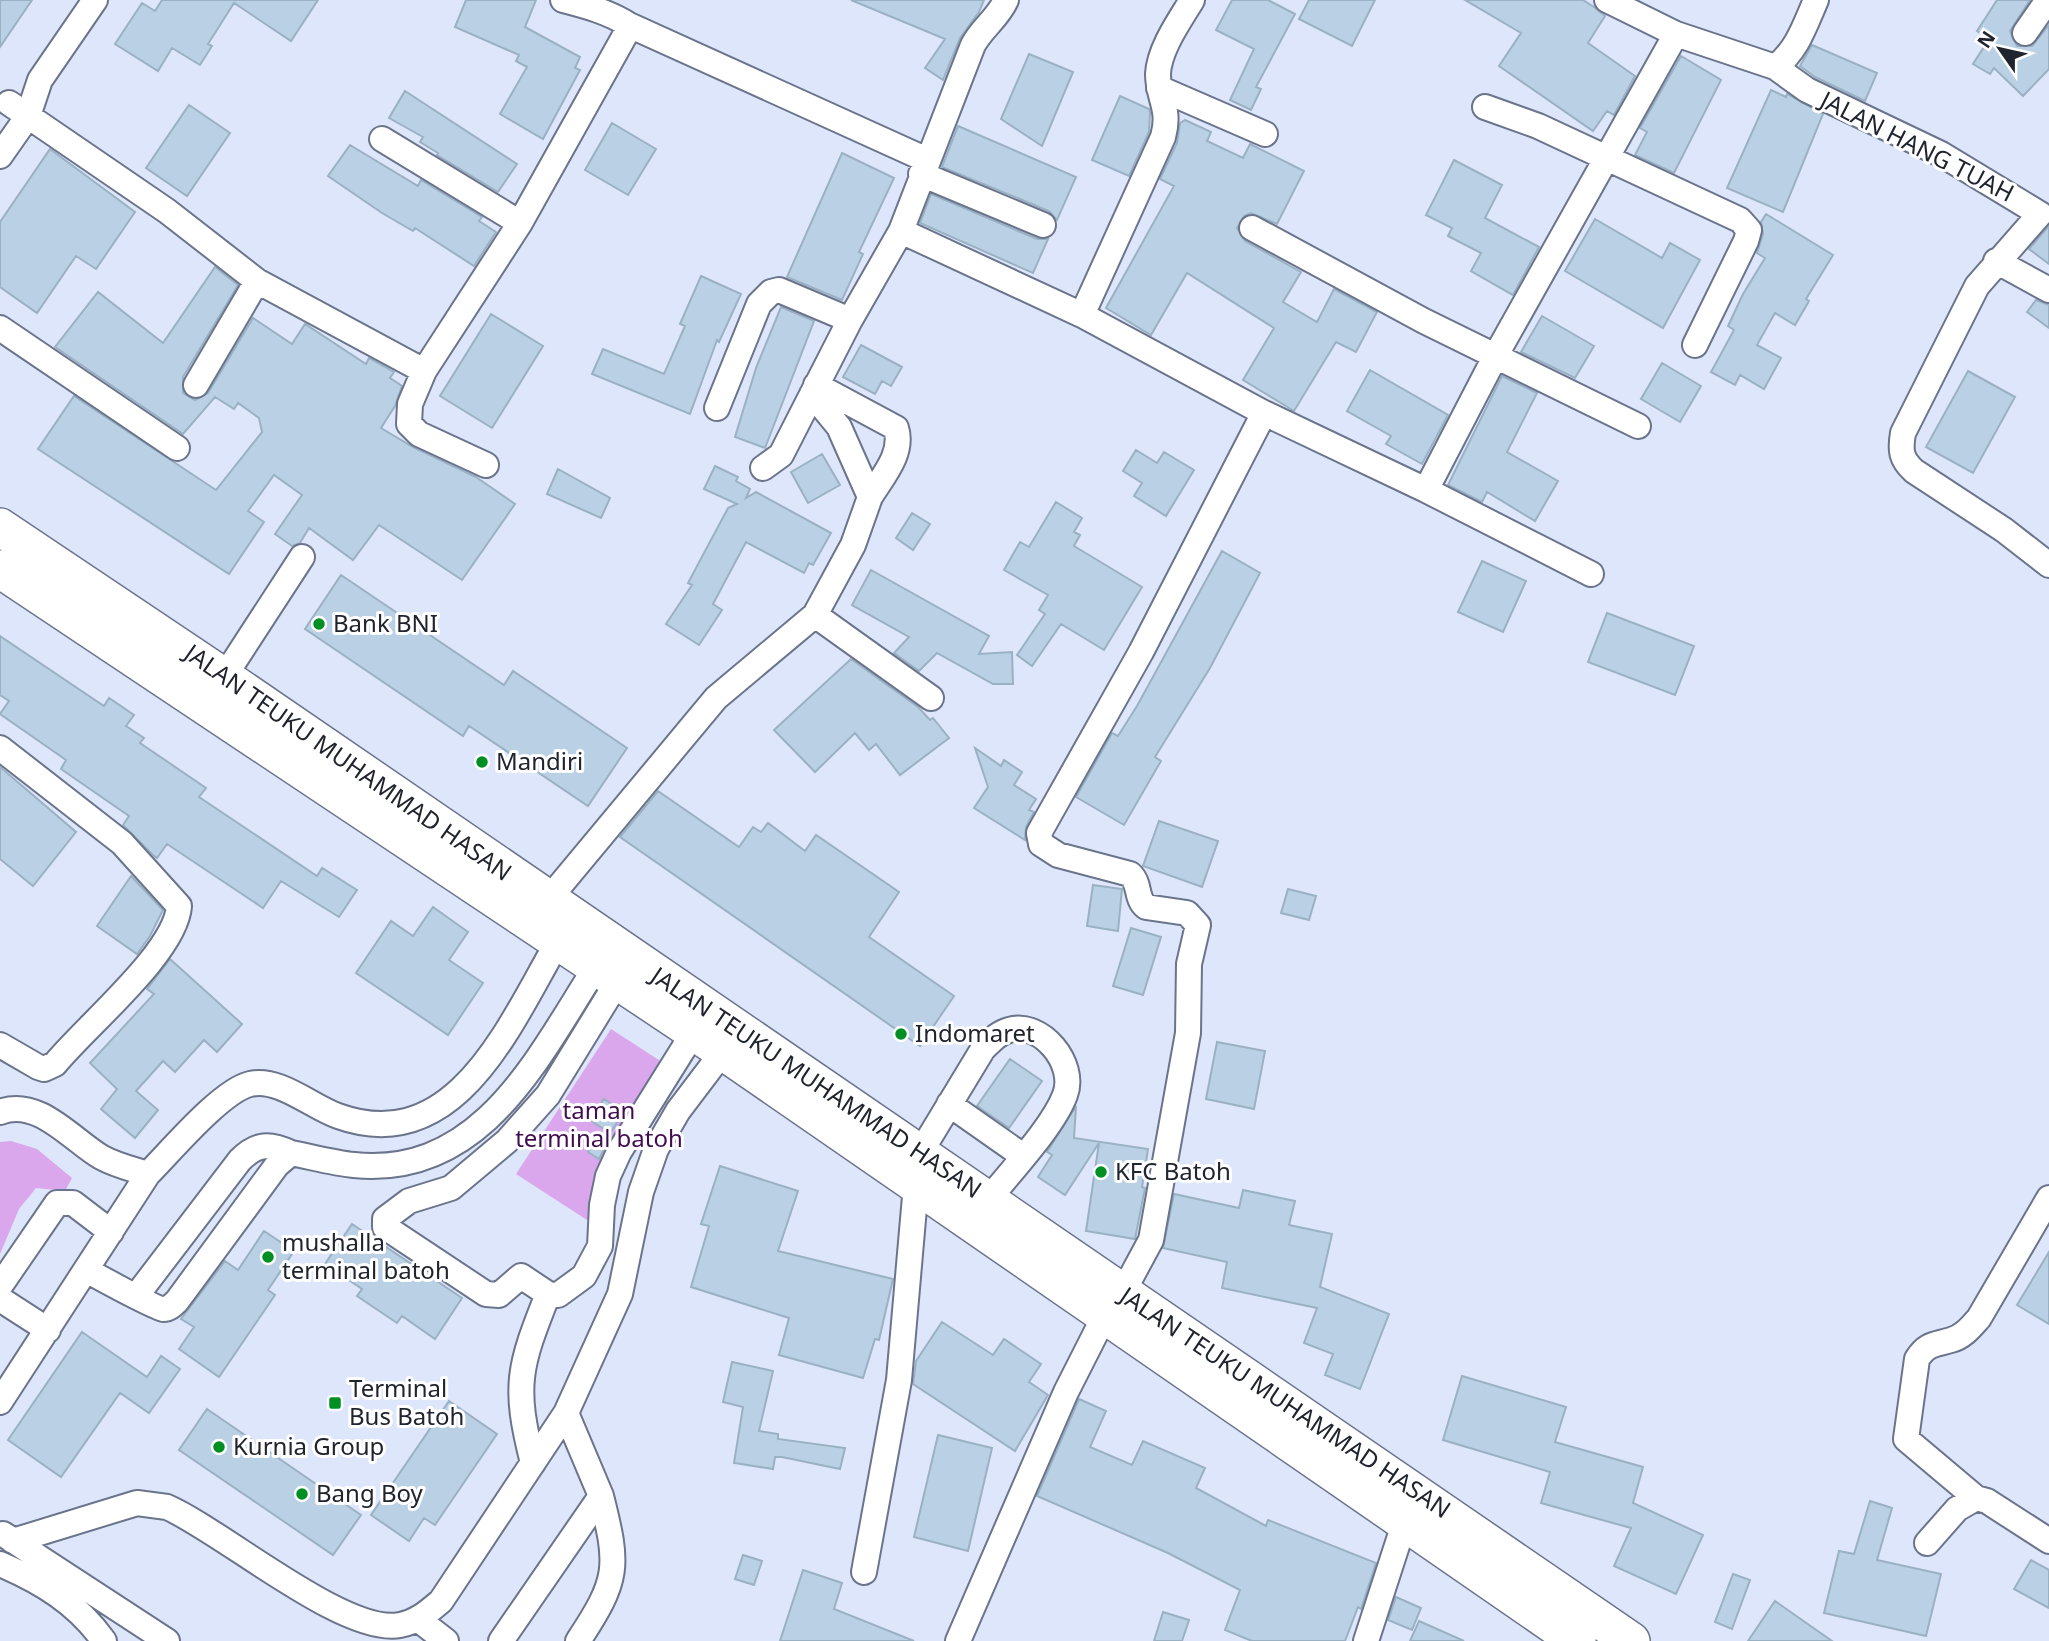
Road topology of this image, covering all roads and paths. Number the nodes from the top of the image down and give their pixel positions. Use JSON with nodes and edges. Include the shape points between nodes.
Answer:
{"nodes":[{"id":1,"x":95,"y":0,"type":"edge"},
{"id":2,"x":563,"y":0,"type":"edge"},
{"id":3,"x":1006,"y":0,"type":"edge"},
{"id":4,"x":1192,"y":0,"type":"edge"},
{"id":5,"x":1607,"y":0,"type":"edge"},
{"id":6,"x":1816,"y":0,"type":"edge"},
{"id":7,"x":2048,"y":0,"type":"edge"},
{"id":8,"x":629,"y":25,"type":"junction"},
{"id":9,"x":2025,"y":33,"type":"dead end"},
{"id":10,"x":1676,"y":34,"type":"junction"},
{"id":11,"x":1774,"y":67,"type":"junction"},
{"id":12,"x":1160,"y":88,"type":"junction"},
{"id":13,"x":1485,"y":107,"type":"dead end"},
{"id":14,"x":12,"y":111,"type":"edge"},
{"id":15,"x":1265,"y":134,"type":"dead end"},
{"id":16,"x":383,"y":139,"type":"dead end"},
{"id":17,"x":0,"y":156,"type":"edge"},
{"id":18,"x":1605,"y":159,"type":"junction"},
{"id":19,"x":924,"y":167,"type":"junction"},
{"id":20,"x":2044,"y":209,"type":"edge"},
{"id":21,"x":520,"y":223,"type":"junction"},
{"id":22,"x":1043,"y":225,"type":"dead end"},
{"id":23,"x":1252,"y":228,"type":"dead end"},
{"id":24,"x":901,"y":231,"type":"junction"},
{"id":25,"x":1996,"y":261,"type":"junction"},
{"id":26,"x":257,"y":281,"type":"junction"},
{"id":27,"x":2049,"y":290,"type":"edge"},
{"id":28,"x":1082,"y":315,"type":"junction"},
{"id":29,"x":850,"y":320,"type":"junction"},
{"id":30,"x":0,"y":328,"type":"edge"},
{"id":31,"x":1695,"y":345,"type":"dead end"},
{"id":32,"x":1496,"y":355,"type":"junction"},
{"id":33,"x":424,"y":371,"type":"junction"},
{"id":34,"x":196,"y":385,"type":"dead end"},
{"id":35,"x":814,"y":390,"type":"junction"},
{"id":36,"x":717,"y":408,"type":"dead end"},
{"id":37,"x":1264,"y":413,"type":"junction"},
{"id":38,"x":1638,"y":426,"type":"dead end"},
{"id":39,"x":177,"y":448,"type":"dead end"},
{"id":40,"x":486,"y":465,"type":"dead end"},
{"id":41,"x":763,"y":468,"type":"dead end"},
{"id":42,"x":1426,"y":490,"type":"junction"},
{"id":43,"x":870,"y":497,"type":"junction"},
{"id":44,"x":0,"y":527,"type":"edge"},
{"id":45,"x":302,"y":557,"type":"dead end"},
{"id":46,"x":2049,"y":565,"type":"edge"},
{"id":47,"x":0,"y":569,"type":"edge"},
{"id":48,"x":1591,"y":574,"type":"dead end"},
{"id":49,"x":815,"y":615,"type":"junction"},
{"id":50,"x":224,"y":677,"type":"junction"},
{"id":51,"x":930,"y":698,"type":"dead end"},
{"id":52,"x":0,"y":748,"type":"edge"},
{"id":53,"x":560,"y":920,"type":"junction"},
{"id":54,"x":615,"y":963,"type":"junction"},
{"id":55,"x":716,"y":1030,"type":"junction"},
{"id":56,"x":0,"y":1045,"type":"edge"},
{"id":57,"x":949,"y":1104,"type":"junction"},
{"id":58,"x":0,"y":1112,"type":"edge"},
{"id":59,"x":291,"y":1153,"type":"junction"},
{"id":60,"x":1023,"y":1156,"type":"junction"},
{"id":61,"x":918,"y":1169,"type":"junction"},
{"id":62,"x":148,"y":1174,"type":"junction"},
{"id":63,"x":988,"y":1200,"type":"junction"},
{"id":64,"x":2048,"y":1203,"type":"edge"},
{"id":65,"x":111,"y":1232,"type":"junction"},
{"id":66,"x":88,"y":1271,"type":"junction"},
{"id":67,"x":0,"y":1286,"type":"edge"},
{"id":68,"x":136,"y":1294,"type":"junction"},
{"id":69,"x":548,"y":1294,"type":"junction"},
{"id":70,"x":0,"y":1299,"type":"edge"},
{"id":71,"x":1114,"y":1304,"type":"junction"},
{"id":72,"x":48,"y":1330,"type":"junction"},
{"id":73,"x":0,"y":1402,"type":"edge"},
{"id":74,"x":566,"y":1413,"type":"junction"},
{"id":75,"x":533,"y":1463,"type":"junction"},
{"id":76,"x":601,"y":1496,"type":"junction"},
{"id":77,"x":1976,"y":1498,"type":"junction"},
{"id":78,"x":1404,"y":1524,"type":"junction"},
{"id":79,"x":7,"y":1536,"type":"edge"},
{"id":80,"x":2049,"y":1541,"type":"edge"},
{"id":81,"x":1927,"y":1543,"type":"dead end"},
{"id":82,"x":0,"y":1564,"type":"edge"},
{"id":83,"x":864,"y":1572,"type":"dead end"},
{"id":84,"x":1516,"y":1580,"type":"junction"},
{"id":85,"x":419,"y":1620,"type":"junction"},
{"id":86,"x":104,"y":1641,"type":"edge"},
{"id":87,"x":167,"y":1641,"type":"edge"},
{"id":88,"x":446,"y":1641,"type":"edge"},
{"id":89,"x":501,"y":1641,"type":"edge"},
{"id":90,"x":578,"y":1641,"type":"edge"},
{"id":91,"x":958,"y":1641,"type":"edge"},
{"id":92,"x":1366,"y":1641,"type":"edge"},
{"id":93,"x":1577,"y":1641,"type":"edge"},
{"id":94,"x":1632,"y":1641,"type":"edge"}],
"edges":[{"from":1,"to":14,"type":"street","via":[[40,80]]},
{"from":2,"to":8,"type":"street","via":[[595,8]]},
{"from":3,"to":19,"type":"street","via":[[972,45]]},
{"from":4,"to":12,"type":"street","via":[[1160,62]]},
{"from":5,"to":10,"type":"street","name":"JALAN HANG TUAH"},
{"from":6,"to":11,"type":"street","via":[[1796,45]]},
{"from":7,"to":9,"type":"street"},
{"from":8,"to":19,"type":"street"},
{"from":8,"to":21,"type":"street"},
{"from":10,"to":11,"type":"street","name":"JALAN HANG TUAH"},
{"from":10,"to":18,"type":"street"},
{"from":11,"to":20,"type":"street","name":"JALAN HANG TUAH","via":[[1807,90]]},
{"from":12,"to":15,"type":"street"},
{"from":12,"to":28,"type":"street","via":[[1168,115],[1163,137]]},
{"from":13,"to":18,"type":"street","via":[[1538,126]]},
{"from":14,"to":17,"type":"street"},
{"from":14,"to":26,"type":"street","via":[[167,211]]},
{"from":16,"to":21,"type":"street"},
{"from":18,"to":31,"type":"street","via":[[1741,220],[1749,230]]},
{"from":18,"to":32,"type":"street"},
{"from":19,"to":22,"type":"street"},
{"from":19,"to":24,"type":"street"},
{"from":20,"to":25,"type":"street","name":"JALAN HANG TUAH"},
{"from":21,"to":33,"type":"street"},
{"from":23,"to":32,"type":"street"},
{"from":24,"to":28,"type":"street"},
{"from":24,"to":29,"type":"street"},
{"from":25,"to":27,"type":"street"},
{"from":25,"to":46,"type":"street","name":"JALAN HANG TUAH","via":[[1958,318],[1903,433],[1900,449],[1914,471]]},
{"from":26,"to":33,"type":"street"},
{"from":26,"to":34,"type":"street"},
{"from":28,"to":37,"type":"street"},
{"from":29,"to":35,"type":"street"},
{"from":29,"to":36,"type":"street","via":[[779,290],[771,292],[759,304]]},
{"from":30,"to":39,"type":"street"},
{"from":32,"to":38,"type":"street"},
{"from":32,"to":42,"type":"street"},
{"from":33,"to":40,"type":"street","via":[[410,404],[413,429]]},
{"from":35,"to":41,"type":"street","via":[[781,455]]},
{"from":35,"to":43,"type":"street","via":[[839,427]]},
{"from":35,"to":43,"type":"street","via":[[896,428],[900,441]]},
{"from":37,"to":42,"type":"street"},
{"from":37,"to":71,"type":"street","via":[[1141,652],[1039,833],[1041,844],[1058,855],[1130,874],[1146,907],[1188,913],[1198,925],[1189,964],[1188,1033],[1151,1240]]},
{"from":42,"to":48,"type":"street"},
{"from":43,"to":49,"type":"street","via":[[853,545]]},
{"from":44,"to":50,"type":"highway","name":"JALAN TEUKU MUHAMMAD HASAN"},
{"from":45,"to":50,"type":"street"},
{"from":47,"to":53,"type":"highway","name":"JALAN TEUKU MUHAMMAD HASAN"},
{"from":49,"to":51,"type":"street"},
{"from":49,"to":53,"type":"street","via":[[716,698]]},
{"from":50,"to":53,"type":"highway","name":"JALAN TEUKU MUHAMMAD HASAN"},
{"from":52,"to":56,"type":"street","via":[[122,843],[179,906],[173,931],[55,1064],[38,1067]]},
{"from":53,"to":54,"type":"highway","name":"JALAN TEUKU MUHAMMAD HASAN"},
{"from":53,"to":62,"type":"street","via":[[491,1054],[463,1090],[436,1111],[380,1124],[340,1117],[272,1085],[252,1083],[224,1098]]},
{"from":54,"to":55,"type":"highway","name":"JALAN TEUKU MUHAMMAD HASAN"},
{"from":54,"to":59,"type":"street","via":[[500,1109],[427,1159],[355,1166]]},
{"from":54,"to":69,"type":"street","via":[[548,1095],[507,1141],[451,1188],[409,1201],[385,1219],[385,1227],[486,1294],[499,1294],[521,1276]]},
{"from":55,"to":61,"type":"highway","name":"JALAN TEUKU MUHAMMAD HASAN"},
{"from":55,"to":69,"type":"street","via":[[619,1152],[602,1205],[600,1246],[584,1276],[563,1293]]},
{"from":55,"to":74,"type":"street","via":[[656,1149],[641,1192],[620,1294]]},
{"from":57,"to":60,"type":"street"},
{"from":57,"to":60,"type":"street","via":[[983,1049],[997,1036],[1011,1029],[1025,1030],[1049,1042],[1065,1060],[1066,1094]]},
{"from":57,"to":61,"type":"street"},
{"from":58,"to":62,"type":"street","via":[[24,1110],[47,1118],[101,1157]]},
{"from":59,"to":68,"type":"street","via":[[262,1144],[246,1154]]},
{"from":59,"to":68,"type":"street","via":[[277,1165],[172,1306],[155,1308]]},
{"from":60,"to":63,"type":"street"},
{"from":61,"to":63,"type":"highway","name":"JALAN TEUKU MUHAMMAD HASAN"},
{"from":61,"to":71,"type":"highway","name":"JALAN TEUKU MUHAMMAD HASAN"},
{"from":61,"to":83,"type":"street","via":[[899,1380]]},
{"from":62,"to":65,"type":"street"},
{"from":63,"to":71,"type":"highway","name":"JALAN TEUKU MUHAMMAD HASAN"},
{"from":64,"to":77,"type":"street","via":[[1979,1318],[1965,1334],[1934,1342],[1917,1359],[1906,1439]]},
{"from":65,"to":66,"type":"street"},
{"from":65,"to":67,"type":"street","via":[[73,1203],[57,1203]]},
{"from":66,"to":68,"type":"street"},
{"from":66,"to":72,"type":"street"},
{"from":69,"to":75,"type":"street","via":[[526,1351],[520,1385],[521,1416]]},
{"from":70,"to":72,"type":"street"},
{"from":71,"to":78,"type":"highway","name":"JALAN TEUKU MUHAMMAD HASAN"},
{"from":71,"to":84,"type":"highway","name":"JALAN TEUKU MUHAMMAD HASAN"},
{"from":71,"to":91,"type":"street","via":[[1060,1404]]},
{"from":72,"to":73,"type":"street"},
{"from":74,"to":75,"type":"street"},
{"from":74,"to":76,"type":"street"},
{"from":75,"to":85,"type":"street","via":[[442,1601]]},
{"from":76,"to":89,"type":"street"},
{"from":76,"to":90,"type":"street","via":[[614,1549],[613,1576],[605,1601]]},
{"from":77,"to":80,"type":"street"},
{"from":77,"to":81,"type":"street","via":[[1956,1509]]},
{"from":78,"to":84,"type":"highway","name":"JALAN TEUKU MUHAMMAD HASAN"},
{"from":78,"to":92,"type":"street"},
{"from":79,"to":85,"type":"street","via":[[137,1503],[153,1504],[182,1513],[327,1606],[375,1624],[398,1626]]},
{"from":79,"to":87,"type":"street"},
{"from":82,"to":86,"type":"street","via":[[69,1602]]},
{"from":84,"to":93,"type":"highway","name":"JALAN TEUKU MUHAMMAD HASAN"},
{"from":84,"to":94,"type":"highway","name":"JALAN TEUKU MUHAMMAD HASAN"},
{"from":85,"to":88,"type":"street"}]}
